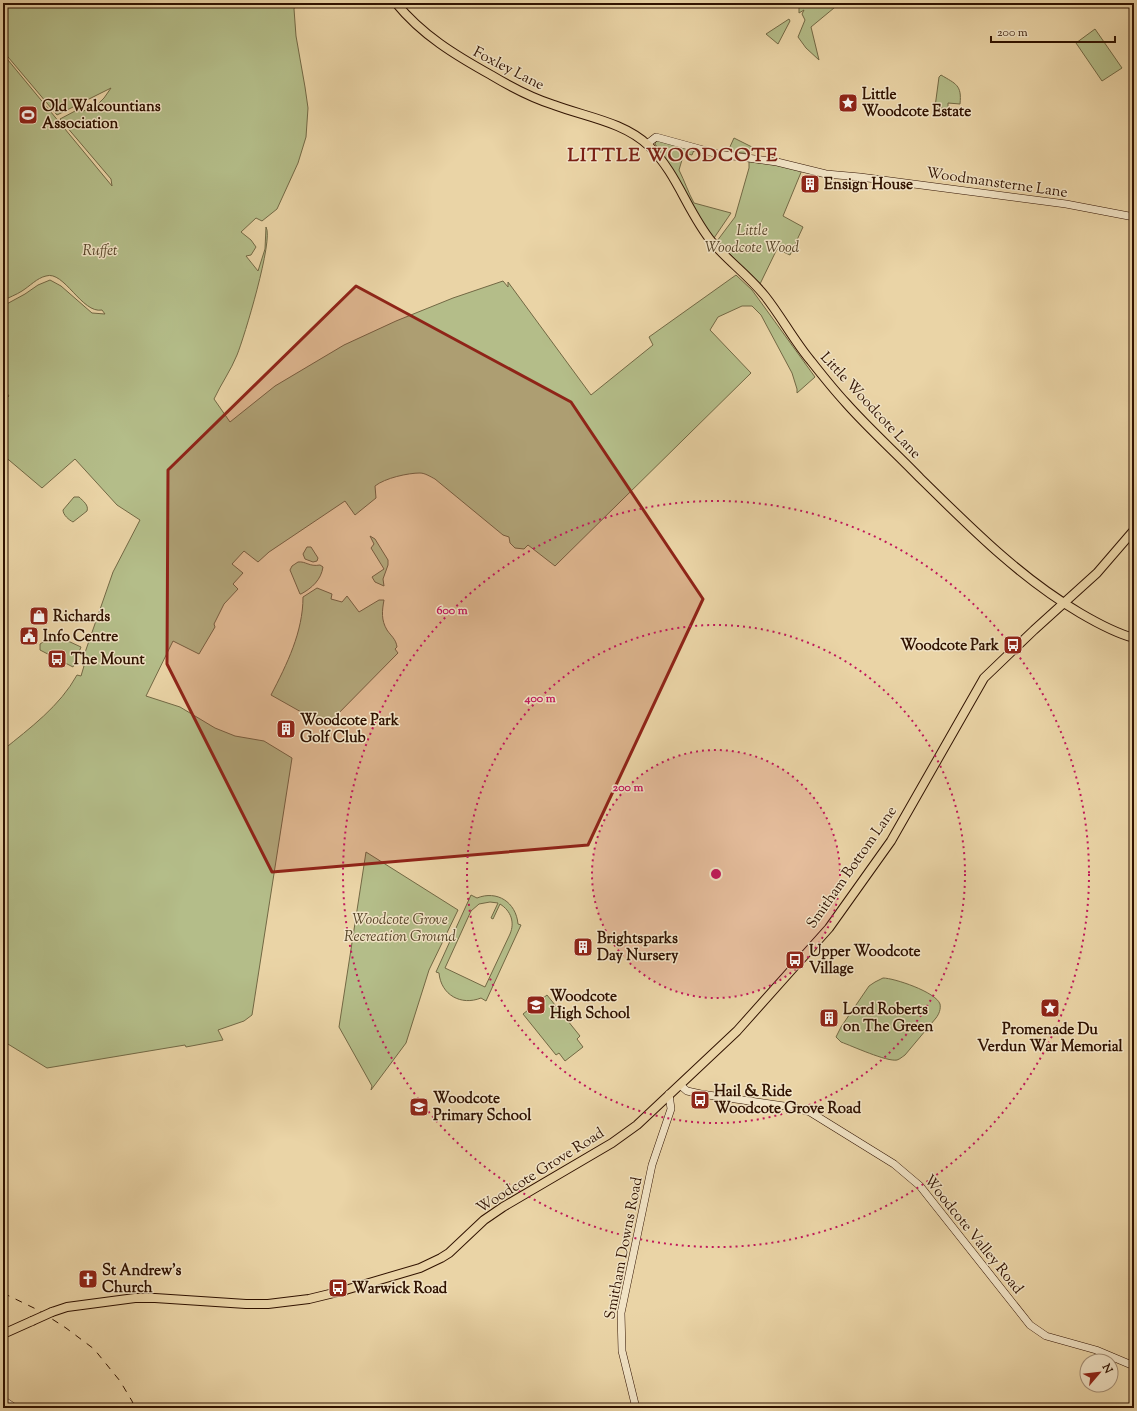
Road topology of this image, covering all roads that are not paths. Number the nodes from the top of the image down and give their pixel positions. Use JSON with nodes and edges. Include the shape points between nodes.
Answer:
{"nodes":[{"id":1,"x":396,"y":3,"type":"edge"},
{"id":2,"x":625,"y":129,"type":"joint"},
{"id":3,"x":648,"y":144,"type":"junction"},
{"id":4,"x":1134,"y":218,"type":"edge"},
{"id":5,"x":1134,"y":530,"type":"edge"},
{"id":6,"x":1064,"y":603,"type":"junction"},
{"id":7,"x":1134,"y":638,"type":"edge"},
{"id":8,"x":680,"y":1085,"type":"junction"},
{"id":9,"x":669,"y":1094,"type":"junction"},
{"id":10,"x":3,"y":1334,"type":"edge"},
{"id":11,"x":1134,"y":1366,"type":"edge"},
{"id":12,"x":3,"y":1400,"type":"edge"},
{"id":13,"x":14,"y":1408,"type":"edge"},
{"id":14,"x":636,"y":1408,"type":"edge"}],
"edges":[{"from":1,"to":2,"type":"main road","name":"Foxley Lane","via":[[437,43],[461,59],[535,98]]},
{"from":2,"to":3,"type":"main road","name":"Little Woodcote Lane"},
{"from":3,"to":4,"type":"street","name":"Woodmansterne Lane","via":[[656,137],[718,154],[777,162],[825,174],[1066,204]]},
{"from":3,"to":6,"type":"main road","name":"Little Woodcote Lane","via":[[669,172],[702,230],[765,296],[808,358],[847,404],[1001,556]]},
{"from":5,"to":6,"type":"main road","name":"Smitham Bottom Lane","via":[[1097,573]]},
{"from":6,"to":7,"type":"main road","via":[[1097,623]]},
{"from":6,"to":8,"type":"main road","name":"Smitham Bottom Lane","via":[[984,678],[891,841],[829,928],[737,1031]]},
{"from":8,"to":9,"type":"main road","name":"Smitham Bottom Lane"},
{"from":8,"to":11,"type":"street","name":"Woodcote Valley Road","via":[[687,1091],[701,1094],[810,1112],[894,1164],[920,1186],[1030,1325],[1046,1336],[1096,1350]]},
{"from":9,"to":10,"type":"main road","name":"Woodcote Grove Road","bridge":true,"via":[[637,1125],[612,1143],[503,1206],[449,1253],[420,1268],[321,1297],[287,1302],[252,1304],[135,1298],[67,1307]]},
{"from":9,"to":14,"type":"street","name":"Smitham Downs Road","via":[[671,1109],[652,1165],[621,1313],[622,1351]]},
{"from":12,"to":13,"type":"street"}]}
